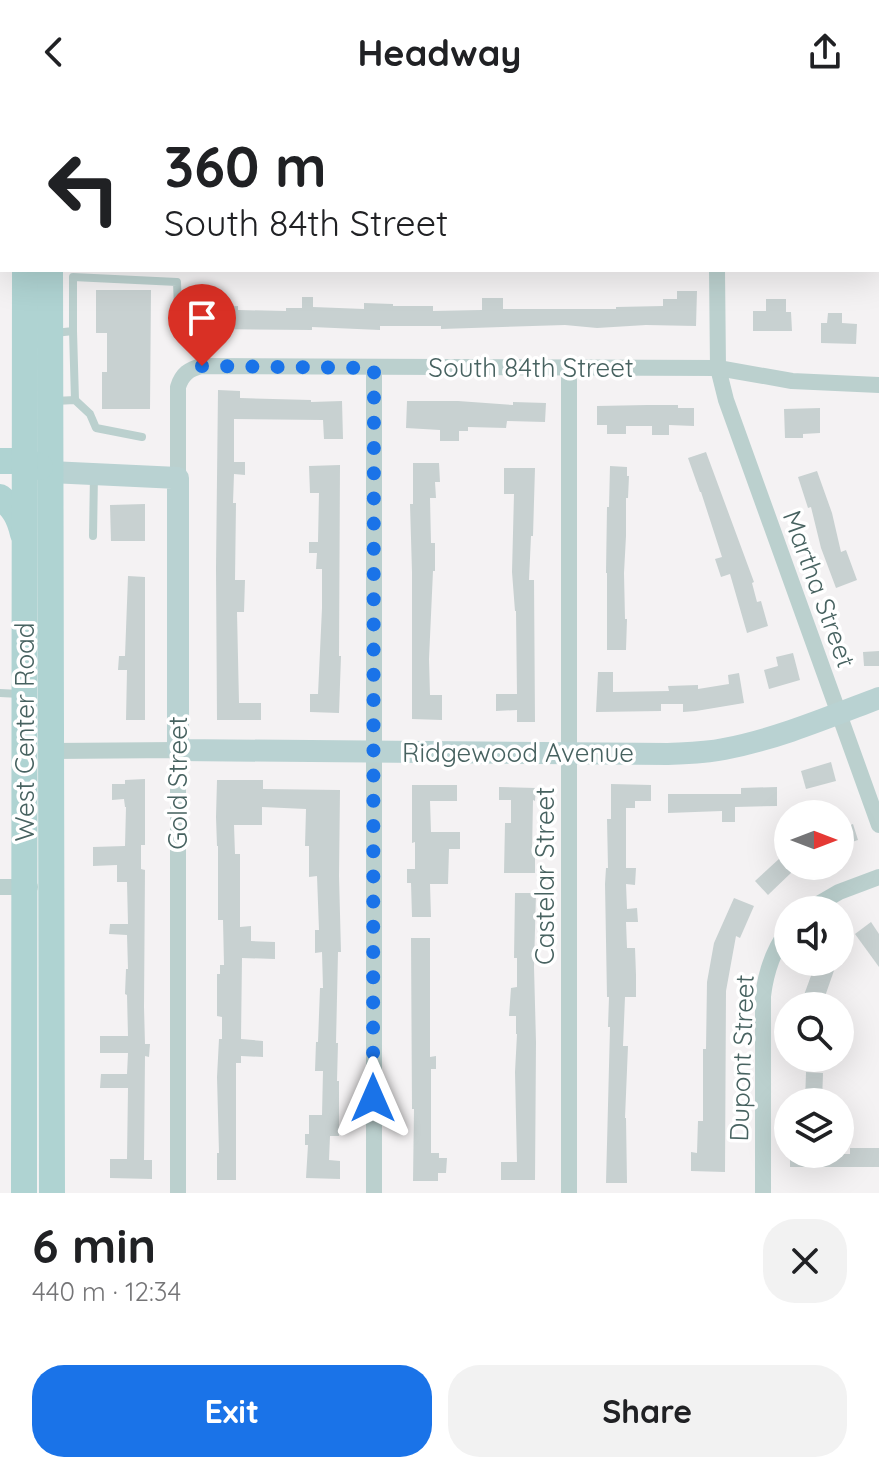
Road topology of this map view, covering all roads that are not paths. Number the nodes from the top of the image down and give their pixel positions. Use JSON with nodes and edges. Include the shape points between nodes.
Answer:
{"nodes":[{"id":1,"x":25,"y":272,"type":"edge"},
{"id":2,"x":65,"y":272,"type":"edge"},
{"id":3,"x":717,"y":272,"type":"edge"},
{"id":4,"x":179,"y":335,"type":"dead end"},
{"id":5,"x":374,"y":368,"type":"junction"},
{"id":6,"x":569,"y":368,"type":"junction"},
{"id":7,"x":718,"y":368,"type":"junction"},
{"id":8,"x":184,"y":375,"type":"joint"},
{"id":9,"x":879,"y":385,"type":"edge"},
{"id":10,"x":63,"y":401,"type":"junction"},
{"id":11,"x":142,"y":437,"type":"dead end"},
{"id":12,"x":20,"y":470,"type":"edge"},
{"id":13,"x":94,"y":474,"type":"junction"},
{"id":14,"x":178,"y":478,"type":"junction"},
{"id":15,"x":0,"y":497,"type":"edge"},
{"id":16,"x":93,"y":536,"type":"dead end"},
{"id":17,"x":26,"y":548,"type":"junction"},
{"id":18,"x":13,"y":694,"type":"edge"},
{"id":19,"x":879,"y":698,"type":"edge"},
{"id":20,"x":839,"y":713,"type":"junction"},
{"id":21,"x":178,"y":750,"type":"junction"},
{"id":22,"x":52,"y":751,"type":"junction"},
{"id":23,"x":373,"y":752,"type":"junction"},
{"id":24,"x":569,"y":753,"type":"junction"},
{"id":25,"x":879,"y":825,"type":"edge"},
{"id":26,"x":879,"y":877,"type":"edge"},
{"id":27,"x":26,"y":887,"type":"edge"},
{"id":28,"x":832,"y":896,"type":"edge"},
{"id":29,"x":774,"y":952,"type":"edge"},
{"id":30,"x":24,"y":1193,"type":"edge"},
{"id":31,"x":52,"y":1193,"type":"edge"},
{"id":32,"x":178,"y":1193,"type":"edge"},
{"id":33,"x":374,"y":1193,"type":"edge"},
{"id":34,"x":569,"y":1193,"type":"edge"},
{"id":35,"x":763,"y":1193,"type":"edge"}],
"edges":[{"from":1,"to":12,"type":"main road","name":"West Center Road"},
{"from":2,"to":4,"type":"lane","via":[[177,282]]},
{"from":2,"to":10,"type":"main road","name":"West Center Road"},
{"from":3,"to":7,"type":"street","name":"Martha Street"},
{"from":5,"to":6,"type":"street","name":"South 84th Street"},
{"from":5,"to":8,"type":"street","name":"South 84th Street","via":[[202,366]]},
{"from":5,"to":23,"type":"street"},
{"from":6,"to":7,"type":"street","name":"South 84th Street"},
{"from":6,"to":24,"type":"street","name":"Castelar Street"},
{"from":7,"to":9,"type":"street","name":"South 84th Street","via":[[792,381]]},
{"from":7,"to":20,"type":"street","name":"Martha Street"},
{"from":8,"to":14,"type":"street","name":"Gold Street","via":[[178,387]]},
{"from":10,"to":11,"type":"lane","via":[[90,414],[96,428]]},
{"from":10,"to":12,"type":"main road","name":"West Center Road"},
{"from":12,"to":13,"type":"main road"},
{"from":12,"to":17,"type":"main road","name":"West Center Road"},
{"from":12,"to":22,"type":"main road","name":"West Center Road"},
{"from":13,"to":14,"type":"main road"},
{"from":13,"to":16,"type":"lane"},
{"from":14,"to":21,"type":"main road","name":"Gold Street","via":[[170,530]]},
{"from":15,"to":17,"type":"main road","via":[[18,516]]},
{"from":17,"to":18,"type":"main road","name":"West Center Road"},
{"from":18,"to":27,"type":"main road","name":"West Center Road"},
{"from":19,"to":20,"type":"main road","name":"Ridgewood Avenue"},
{"from":20,"to":24,"type":"main road","name":"Ridgewood Avenue","via":[[722,749]]},
{"from":20,"to":25,"type":"street","name":"Martha Street"},
{"from":21,"to":22,"type":"street","name":"Ridgewood Avenue"},
{"from":21,"to":23,"type":"main road","name":"Ridgewood Avenue"},
{"from":21,"to":32,"type":"street","name":"Gold Street"},
{"from":22,"to":27,"type":"main road","name":"West Center Road"},
{"from":23,"to":24,"type":"main road","name":"Ridgewood Avenue"},
{"from":23,"to":33,"type":"street"},
{"from":24,"to":34,"type":"street","name":"Castelar Street"},
{"from":26,"to":28,"type":"street"},
{"from":27,"to":30,"type":"main road","name":"West Center Road"},
{"from":27,"to":31,"type":"main road","name":"West Center Road"},
{"from":29,"to":35,"type":"street","name":"Dupont Street","via":[[763,996]]}]}
